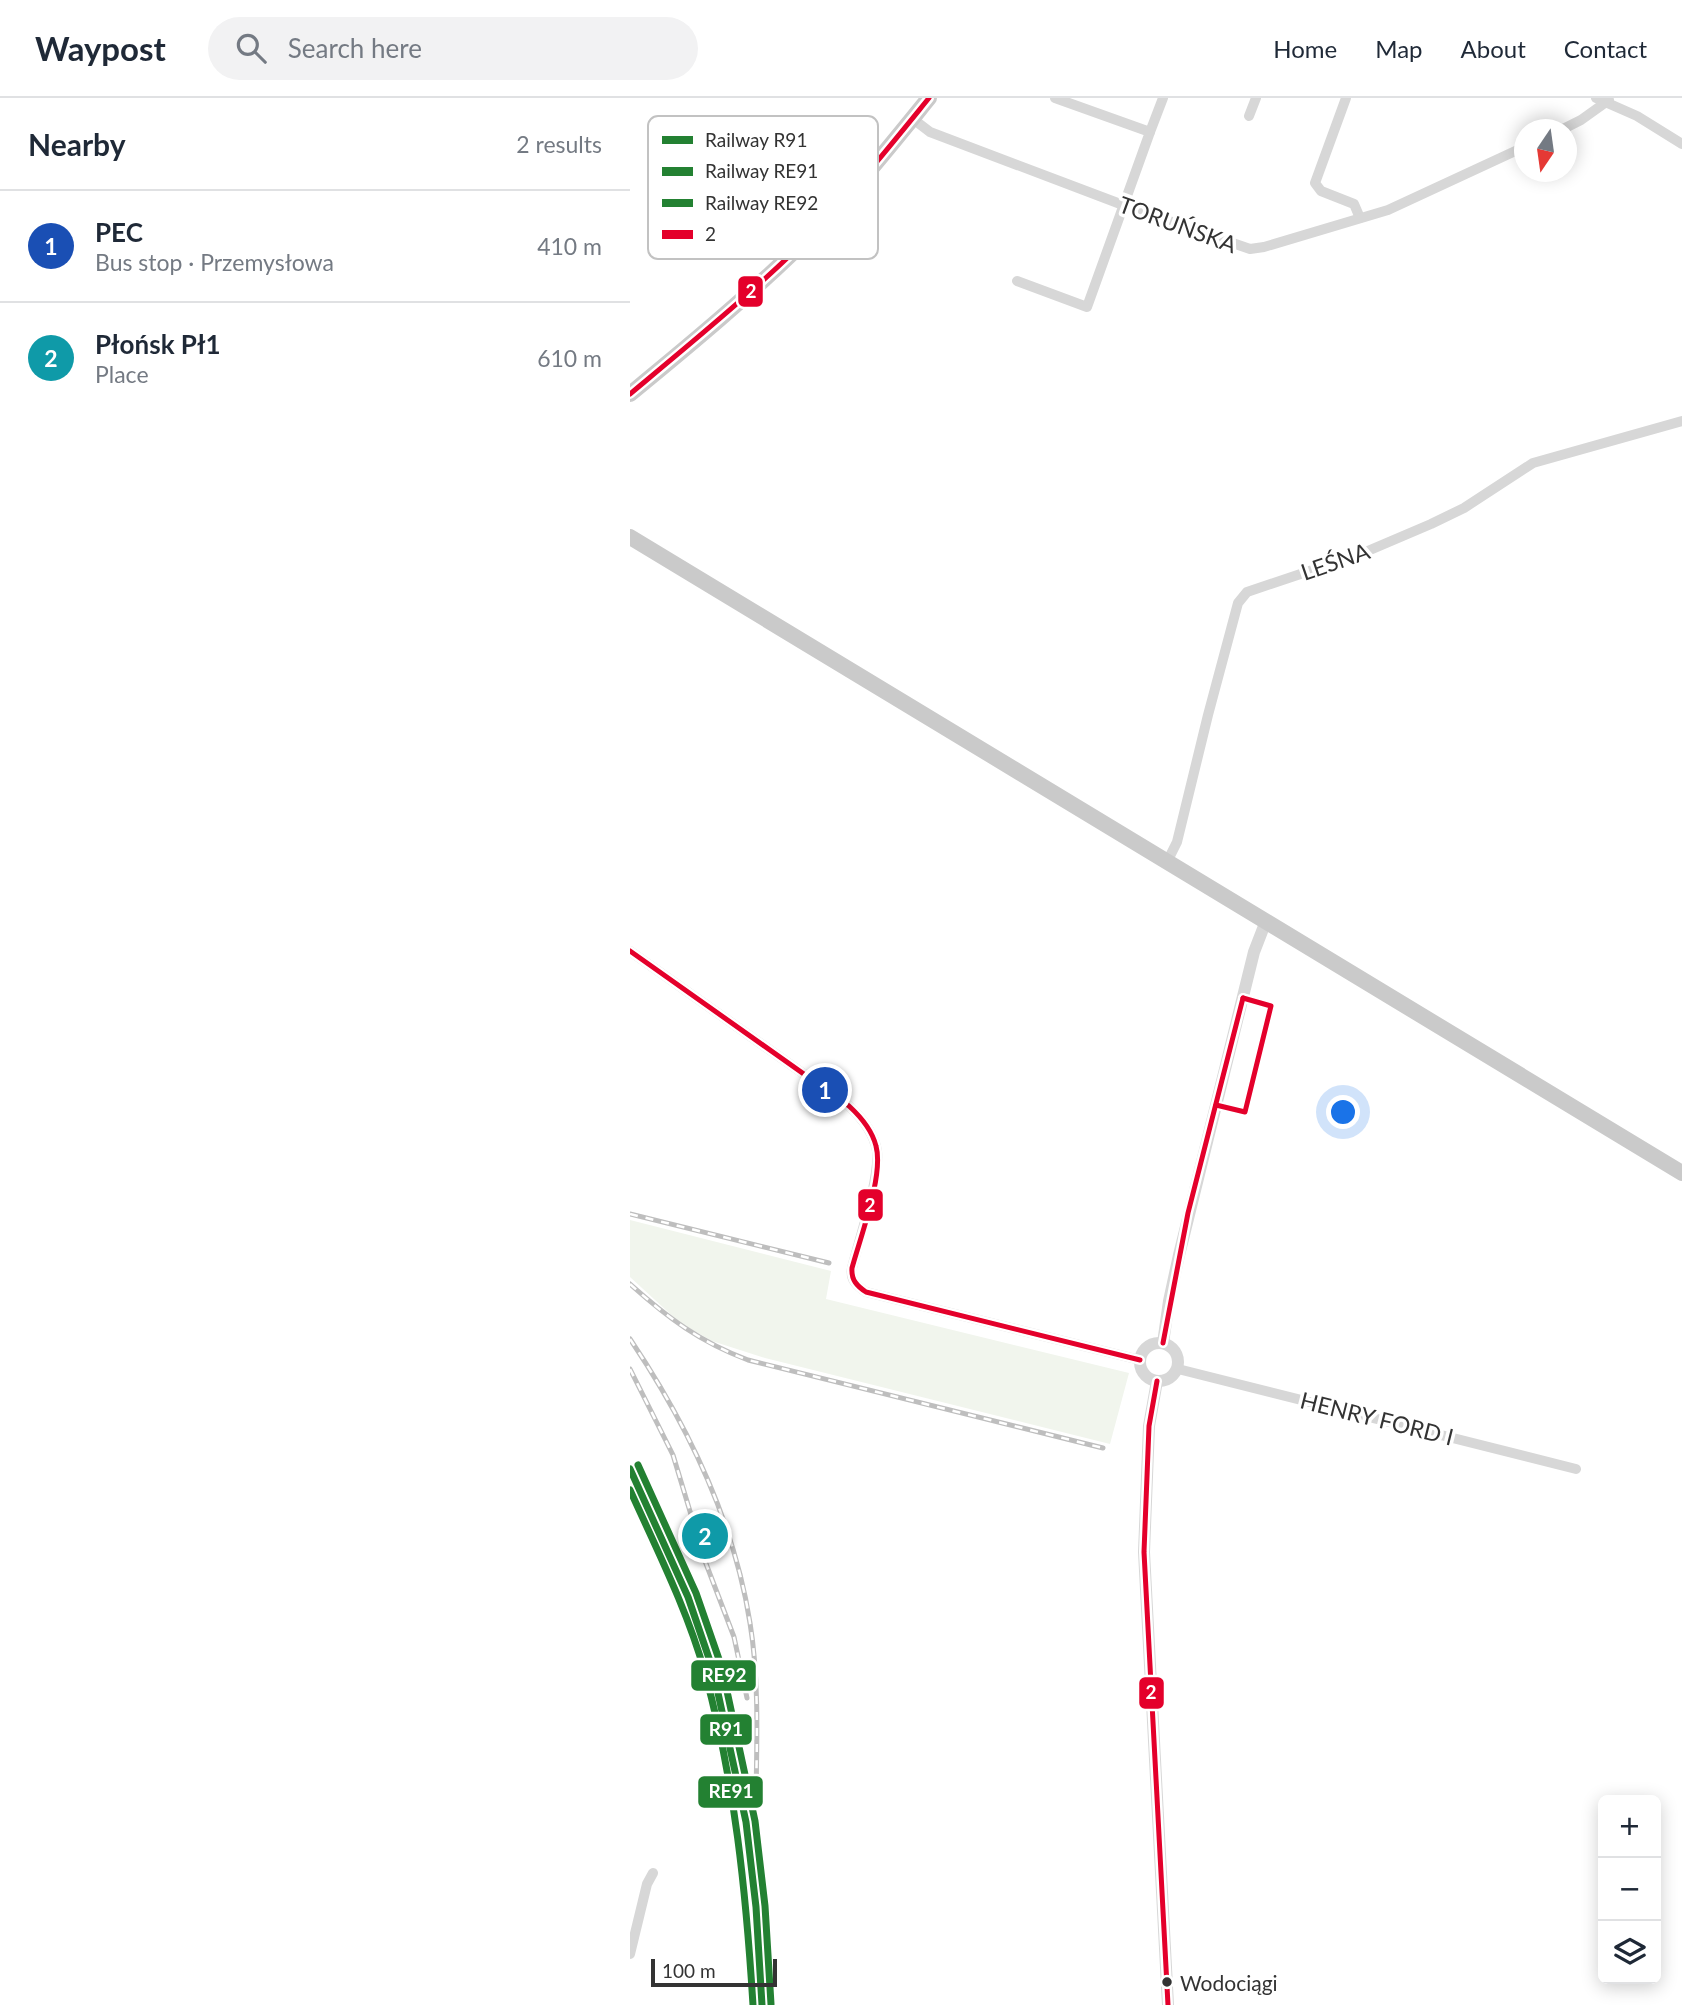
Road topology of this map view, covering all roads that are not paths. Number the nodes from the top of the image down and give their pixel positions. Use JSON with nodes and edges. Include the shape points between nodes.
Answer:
{"nodes":[{"id":1,"x":929,"y":98,"type":"edge"},
{"id":2,"x":1055,"y":98,"type":"edge"},
{"id":3,"x":1163,"y":98,"type":"edge"},
{"id":4,"x":1256,"y":98,"type":"edge"},
{"id":5,"x":1346,"y":98,"type":"edge"},
{"id":6,"x":1605,"y":99,"type":"edge"},
{"id":7,"x":1249,"y":116,"type":"dead end"},
{"id":8,"x":913,"y":119,"type":"junction"},
{"id":9,"x":1577,"y":122,"type":"edge"},
{"id":10,"x":1150,"y":132,"type":"junction"},
{"id":11,"x":1682,"y":144,"type":"edge"},
{"id":12,"x":1514,"y":152,"type":"edge"},
{"id":13,"x":878,"y":161,"type":"edge"},
{"id":14,"x":1123,"y":205,"type":"junction"},
{"id":15,"x":1360,"y":218,"type":"junction"},
{"id":16,"x":786,"y":259,"type":"edge"},
{"id":17,"x":1017,"y":281,"type":"dead end"},
{"id":18,"x":630,"y":394,"type":"edge"},
{"id":19,"x":1682,"y":421,"type":"edge"},
{"id":20,"x":630,"y":537,"type":"edge"},
{"id":21,"x":1167,"y":862,"type":"junction"},
{"id":22,"x":1266,"y":921,"type":"junction"},
{"id":23,"x":630,"y":951,"type":"edge"},
{"id":24,"x":1682,"y":1173,"type":"edge"},
{"id":25,"x":1163,"y":1343,"type":"junction"},
{"id":26,"x":1140,"y":1360,"type":"junction"},
{"id":27,"x":1178,"y":1369,"type":"junction"},
{"id":28,"x":1157,"y":1381,"type":"junction"},
{"id":29,"x":1576,"y":1469,"type":"dead end"},
{"id":30,"x":653,"y":1873,"type":"dead end"},
{"id":31,"x":633,"y":1933,"type":"edge"},
{"id":32,"x":630,"y":1954,"type":"edge"},
{"id":33,"x":1168,"y":2005,"type":"edge"}],
"edges":[{"from":1,"to":8,"type":"main road"},
{"from":2,"to":10,"type":"street"},
{"from":3,"to":10,"type":"street"},
{"from":4,"to":7,"type":"street"},
{"from":5,"to":15,"type":"street","via":[[1315,183],[1321,191],[1354,204]]},
{"from":6,"to":9,"type":"street"},
{"from":6,"to":11,"type":"street"},
{"from":8,"to":13,"type":"main road"},
{"from":8,"to":14,"type":"street","name":"TORUŃSKA","via":[[930,132]]},
{"from":10,"to":14,"type":"street"},
{"from":12,"to":15,"type":"street","name":"TORUŃSKA","via":[[1388,210]]},
{"from":14,"to":15,"type":"street","name":"TORUŃSKA","via":[[1250,249]]},
{"from":14,"to":17,"type":"street","via":[[1087,307]]},
{"from":16,"to":18,"type":"main road"},
{"from":19,"to":21,"type":"street","name":"LEŚNA","via":[[1533,463],[1431,524],[1363,553],[1247,592],[1238,603],[1177,842]]},
{"from":20,"to":21,"type":"main road"},
{"from":21,"to":22,"type":"main road"},
{"from":22,"to":24,"type":"main road"},
{"from":22,"to":25,"type":"street","via":[[1254,952],[1178,1257]]},
{"from":23,"to":26,"type":"street","via":[[849,1106],[871,1132],[877,1151],[876,1171],[852,1268],[858,1287]]},
{"from":25,"to":26,"type":"street","via":[[1150,1345]]},
{"from":25,"to":27,"type":"street","via":[[1174,1349]]},
{"from":26,"to":28,"type":"street","via":[[1144,1374]]},
{"from":27,"to":28,"type":"street","via":[[1172,1377]]},
{"from":27,"to":29,"type":"street","name":"HENRY FORD I"},
{"from":28,"to":33,"type":"street","via":[[1149,1426],[1144,1552]]},
{"from":30,"to":31,"type":"street"},
{"from":31,"to":32,"type":"street"}]}
